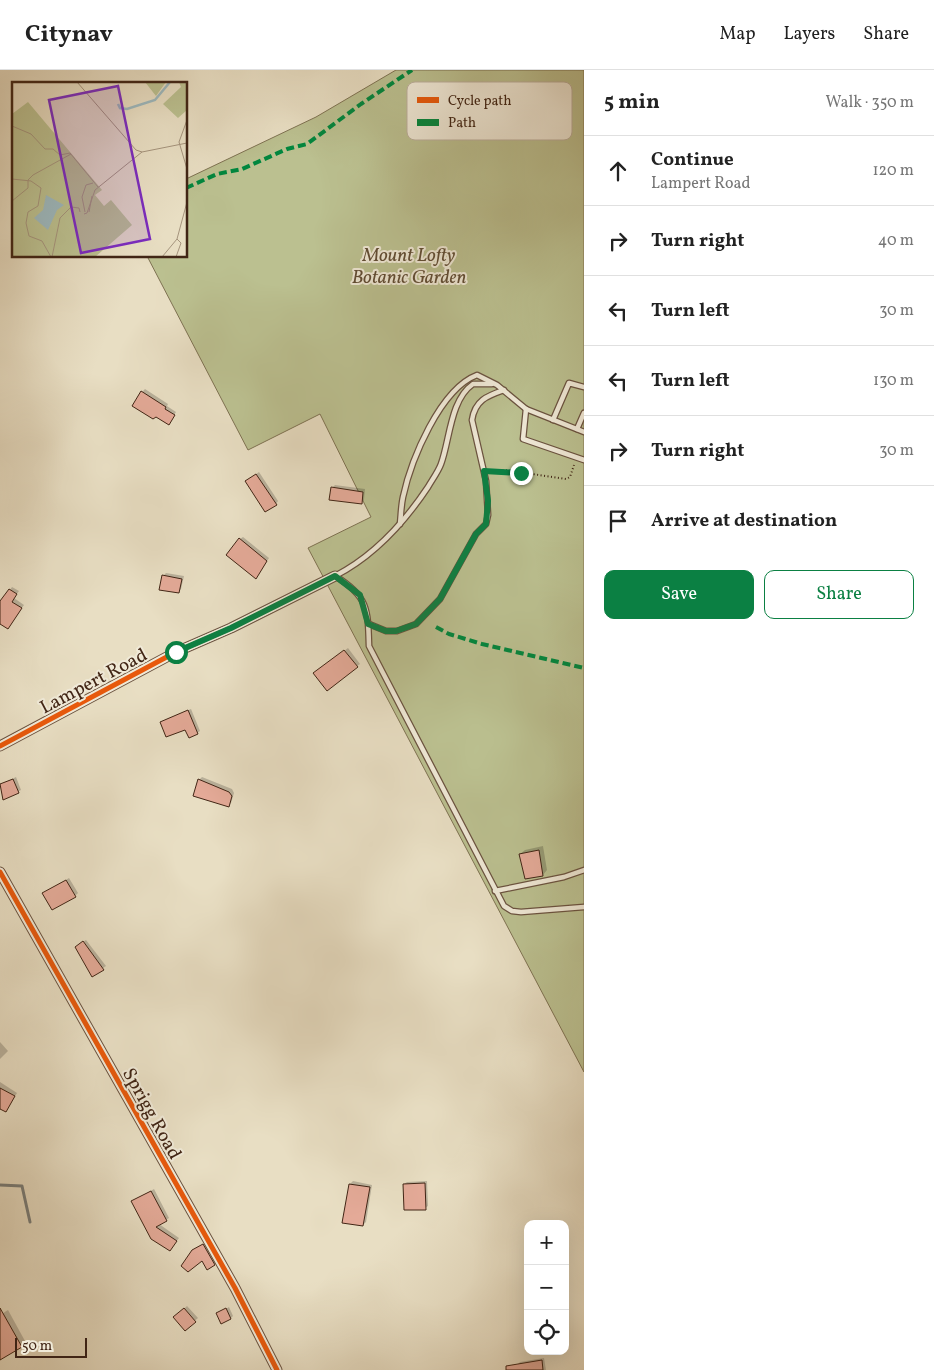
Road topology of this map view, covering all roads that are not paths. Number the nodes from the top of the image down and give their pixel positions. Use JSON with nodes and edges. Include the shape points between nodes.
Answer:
{"nodes":[{"id":1,"x":497,"y":385,"type":"junction"},
{"id":2,"x":584,"y":387,"type":"edge"},
{"id":3,"x":504,"y":390,"type":"junction"},
{"id":4,"x":526,"y":409,"type":"junction"},
{"id":5,"x":584,"y":413,"type":"edge"},
{"id":6,"x":553,"y":420,"type":"junction"},
{"id":7,"x":577,"y":429,"type":"junction"},
{"id":8,"x":584,"y":432,"type":"edge"},
{"id":9,"x":584,"y":460,"type":"edge"},
{"id":10,"x":400,"y":524,"type":"junction"},
{"id":11,"x":335,"y":576,"type":"junction"},
{"id":12,"x":368,"y":624,"type":"junction"},
{"id":13,"x":0,"y":746,"type":"edge"},
{"id":14,"x":584,"y":870,"type":"edge"},
{"id":15,"x":0,"y":872,"type":"edge"},
{"id":16,"x":495,"y":891,"type":"junction"},
{"id":17,"x":584,"y":906,"type":"edge"},
{"id":18,"x":277,"y":1370,"type":"edge"}],
"edges":[{"from":1,"to":3,"type":"lane"},
{"from":1,"to":10,"type":"lane","via":[[479,382],[468,387],[456,411],[438,472]]},
{"from":1,"to":10,"type":"lane","via":[[477,375],[467,378],[447,397],[419,450],[402,497]]},
{"from":2,"to":6,"type":"lane","via":[[569,383]]},
{"from":3,"to":4,"type":"lane"},
{"from":3,"to":12,"type":"lane","via":[[481,400],[473,411],[472,427],[488,501],[486,524],[476,534],[440,599],[427,615],[407,629],[386,631]]},
{"from":4,"to":6,"type":"lane"},
{"from":4,"to":9,"type":"lane","via":[[523,439]]},
{"from":5,"to":7,"type":"lane"},
{"from":6,"to":7,"type":"lane"},
{"from":7,"to":8,"type":"lane"},
{"from":10,"to":11,"type":"lane","via":[[364,558]]},
{"from":11,"to":12,"type":"lane","via":[[360,595]]},
{"from":11,"to":13,"type":"street","name":"Lampert Road","via":[[176,652]]},
{"from":12,"to":16,"type":"lane","via":[[369,646]]},
{"from":14,"to":16,"type":"lane"},
{"from":15,"to":18,"type":"street","name":"Sprigg Road","via":[[235,1288]]},
{"from":16,"to":17,"type":"lane","via":[[504,906],[512,911]]}]}
